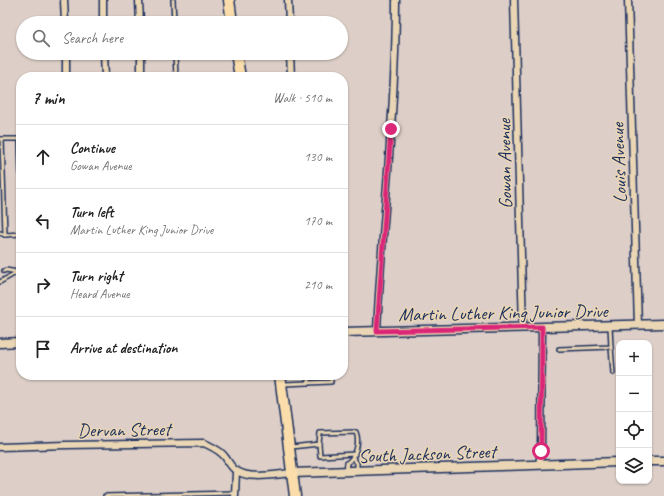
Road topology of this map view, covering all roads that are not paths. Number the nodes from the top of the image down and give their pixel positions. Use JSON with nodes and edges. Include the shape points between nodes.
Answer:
{"nodes":[{"id":1,"x":64,"y":0,"type":"edge"},
{"id":2,"x":103,"y":0,"type":"edge"},
{"id":3,"x":139,"y":0,"type":"edge"},
{"id":4,"x":173,"y":0,"type":"edge"},
{"id":5,"x":229,"y":0,"type":"edge"},
{"id":6,"x":288,"y":0,"type":"edge"},
{"id":7,"x":396,"y":0,"type":"edge"},
{"id":8,"x":514,"y":0,"type":"edge"},
{"id":9,"x":628,"y":0,"type":"edge"},
{"id":10,"x":65,"y":16,"type":"edge"},
{"id":11,"x":103,"y":16,"type":"edge"},
{"id":12,"x":140,"y":16,"type":"edge"},
{"id":13,"x":174,"y":16,"type":"edge"},
{"id":14,"x":231,"y":16,"type":"edge"},
{"id":15,"x":289,"y":16,"type":"edge"},
{"id":16,"x":66,"y":60,"type":"edge"},
{"id":17,"x":104,"y":60,"type":"edge"},
{"id":18,"x":141,"y":60,"type":"edge"},
{"id":19,"x":175,"y":60,"type":"edge"},
{"id":20,"x":237,"y":60,"type":"edge"},
{"id":21,"x":290,"y":60,"type":"edge"},
{"id":22,"x":66,"y":72,"type":"edge"},
{"id":23,"x":105,"y":72,"type":"edge"},
{"id":24,"x":141,"y":72,"type":"edge"},
{"id":25,"x":176,"y":72,"type":"edge"},
{"id":26,"x":239,"y":72,"type":"edge"},
{"id":27,"x":290,"y":72,"type":"edge"},
{"id":28,"x":1,"y":139,"type":"edge"},
{"id":29,"x":16,"y":139,"type":"edge"},
{"id":30,"x":0,"y":233,"type":"edge"},
{"id":31,"x":16,"y":234,"type":"edge"},
{"id":32,"x":5,"y":235,"type":"junction"},
{"id":33,"x":4,"y":271,"type":"dead end"},
{"id":34,"x":16,"y":272,"type":"edge"},
{"id":35,"x":16,"y":273,"type":"edge"},
{"id":36,"x":0,"y":282,"type":"edge"},
{"id":37,"x":663,"y":324,"type":"edge"},
{"id":38,"x":638,"y":325,"type":"junction"},
{"id":39,"x":610,"y":326,"type":"junction"},
{"id":40,"x":542,"y":327,"type":"junction"},
{"id":41,"x":523,"y":328,"type":"junction"},
{"id":42,"x":377,"y":331,"type":"junction"},
{"id":43,"x":348,"y":332,"type":"edge"},
{"id":44,"x":16,"y":342,"type":"edge"},
{"id":45,"x":0,"y":343,"type":"edge"},
{"id":46,"x":611,"y":347,"type":"junction"},
{"id":47,"x":559,"y":349,"type":"dead end"},
{"id":48,"x":613,"y":373,"type":"dead end"},
{"id":49,"x":281,"y":380,"type":"edge"},
{"id":50,"x":288,"y":380,"type":"edge"},
{"id":51,"x":331,"y":380,"type":"edge"},
{"id":52,"x":309,"y":383,"type":"joint"},
{"id":53,"x":319,"y":444,"type":"junction"},
{"id":54,"x":0,"y":447,"type":"edge"},
{"id":55,"x":289,"y":447,"type":"junction"},
{"id":56,"x":355,"y":454,"type":"junction"},
{"id":57,"x":353,"y":458,"type":"junction"},
{"id":58,"x":652,"y":461,"type":"edge"},
{"id":59,"x":664,"y":461,"type":"edge"},
{"id":60,"x":616,"y":462,"type":"edge"},
{"id":61,"x":539,"y":465,"type":"junction"},
{"id":62,"x":236,"y":471,"type":"junction"},
{"id":63,"x":357,"y":471,"type":"junction"},
{"id":64,"x":346,"y":472,"type":"junction"},
{"id":65,"x":292,"y":474,"type":"junction"},
{"id":66,"x":235,"y":494,"type":"edge"},
{"id":67,"x":105,"y":496,"type":"edge"},
{"id":68,"x":295,"y":496,"type":"edge"}],
"edges":[{"from":1,"to":10,"type":"street"},
{"from":2,"to":11,"type":"street"},
{"from":3,"to":12,"type":"street"},
{"from":4,"to":13,"type":"lane"},
{"from":5,"to":14,"type":"main road"},
{"from":6,"to":15,"type":"street"},
{"from":7,"to":42,"type":"street","via":[[396,60]]},
{"from":8,"to":41,"type":"street","name":"Gowan Avenue"},
{"from":9,"to":38,"type":"street","name":"Louis Avenue"},
{"from":16,"to":22,"type":"street"},
{"from":17,"to":23,"type":"street"},
{"from":18,"to":24,"type":"street"},
{"from":19,"to":25,"type":"lane"},
{"from":20,"to":26,"type":"main road"},
{"from":21,"to":27,"type":"street"},
{"from":28,"to":29,"type":"lane"},
{"from":28,"to":32,"type":"lane"},
{"from":30,"to":32,"type":"lane"},
{"from":31,"to":32,"type":"lane"},
{"from":33,"to":34,"type":"lane"},
{"from":35,"to":36,"type":"lane"},
{"from":37,"to":38,"type":"street","name":"Martin Luther King Junior Drive"},
{"from":38,"to":39,"type":"street","name":"Martin Luther King Junior Drive"},
{"from":39,"to":40,"type":"street","name":"Martin Luther King Junior Drive"},
{"from":39,"to":46,"type":"lane"},
{"from":40,"to":41,"type":"street","name":"Martin Luther King Junior Drive"},
{"from":40,"to":61,"type":"street"},
{"from":41,"to":42,"type":"street","name":"Martin Luther King Junior Drive"},
{"from":42,"to":43,"type":"street","name":"Martin Luther King Junior Drive"},
{"from":44,"to":45,"type":"street"},
{"from":46,"to":47,"type":"lane"},
{"from":46,"to":48,"type":"lane"},
{"from":49,"to":55,"type":"main road"},
{"from":50,"to":52,"type":"lane"},
{"from":51,"to":52,"type":"lane"},
{"from":53,"to":55,"type":"lane"},
{"from":53,"to":56,"type":"lane","via":[[320,456]]},
{"from":53,"to":56,"type":"lane","via":[[320,433],[356,432]]},
{"from":54,"to":62,"type":"street","name":"Dervan Street","via":[[204,443],[225,456]]},
{"from":55,"to":65,"type":"main road"},
{"from":56,"to":57,"type":"lane"},
{"from":57,"to":63,"type":"lane","via":[[357,463]]},
{"from":57,"to":64,"type":"lane","via":[[347,463]]},
{"from":58,"to":59,"type":"street"},
{"from":60,"to":61,"type":"street","name":"South Jackson Street"},
{"from":61,"to":63,"type":"street","name":"South Jackson Street"},
{"from":62,"to":65,"type":"street","name":"South Jackson Street","via":[[250,476]]},
{"from":62,"to":66,"type":"street"},
{"from":63,"to":64,"type":"street","name":"South Jackson Street"},
{"from":64,"to":65,"type":"street","name":"South Jackson Street"},
{"from":65,"to":68,"type":"main road"},
{"from":66,"to":67,"type":"lane"}]}
